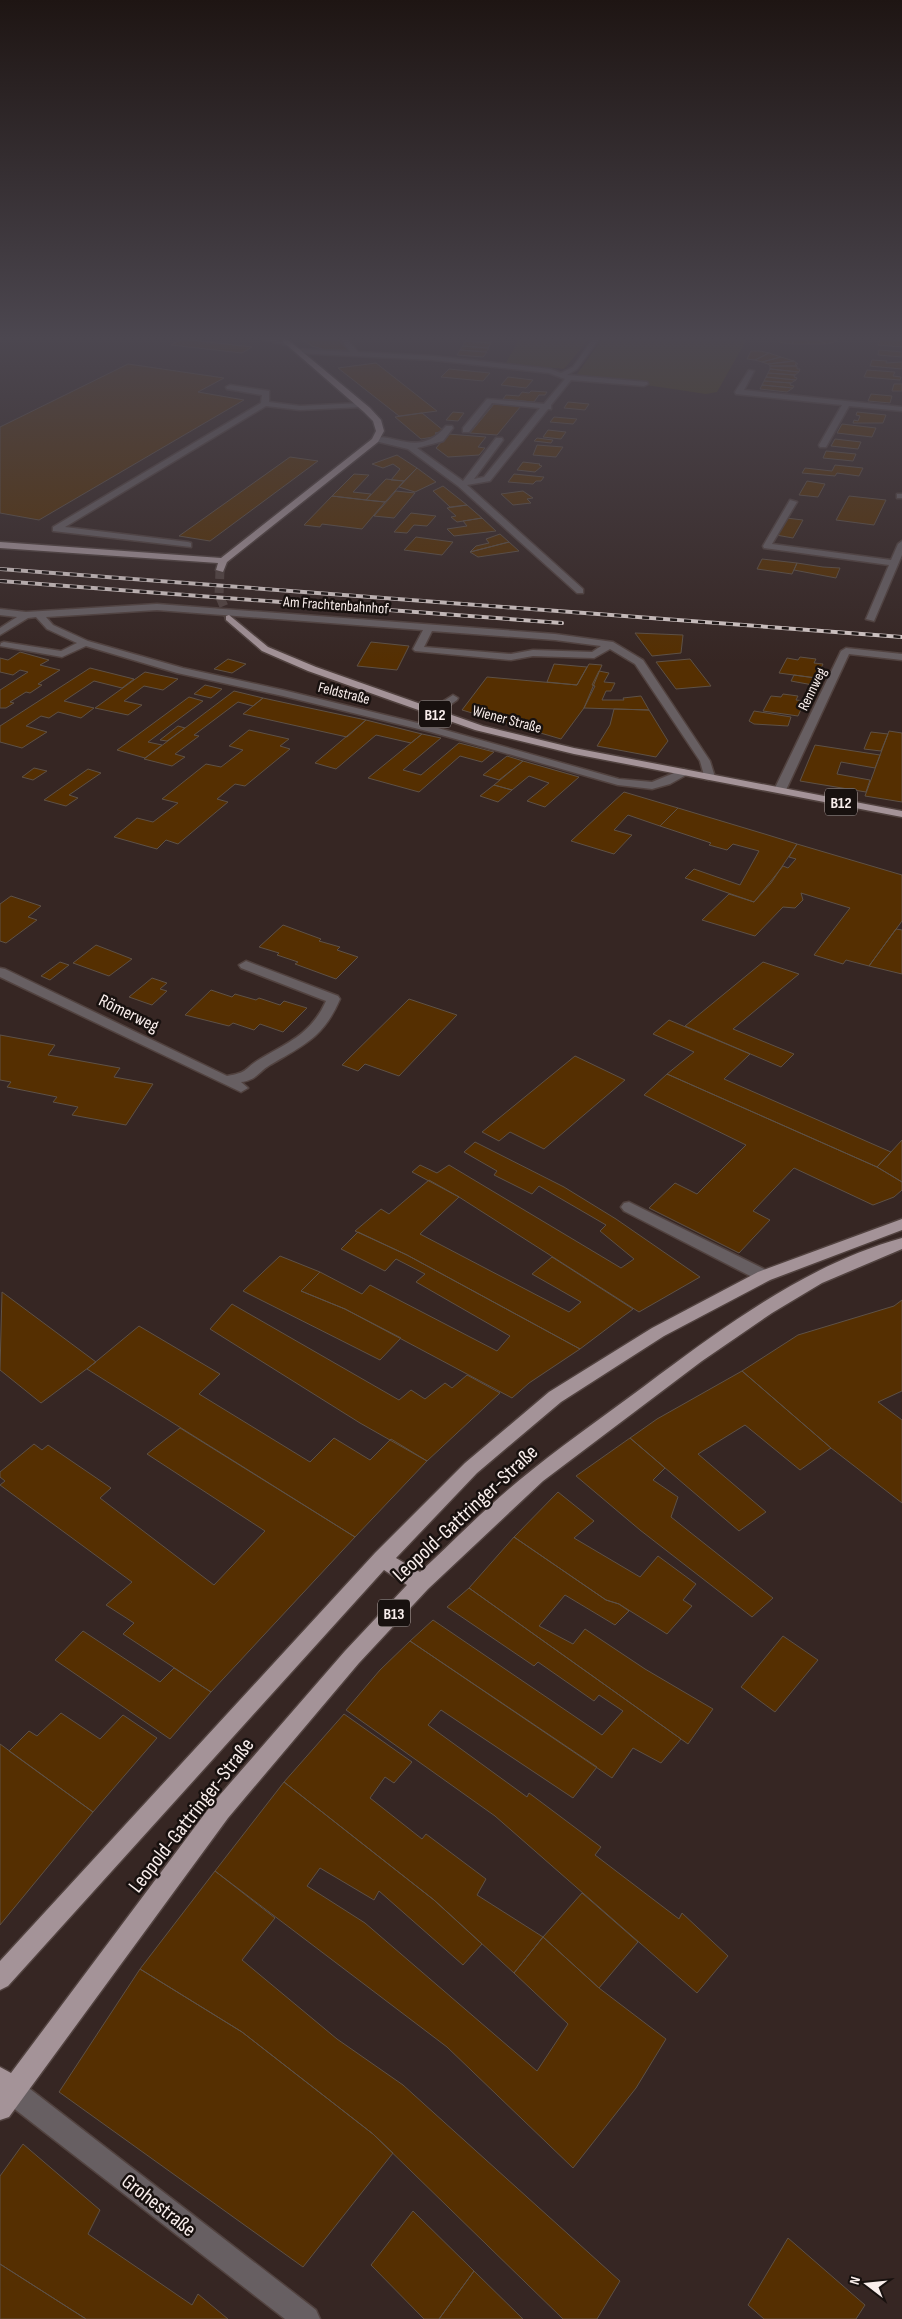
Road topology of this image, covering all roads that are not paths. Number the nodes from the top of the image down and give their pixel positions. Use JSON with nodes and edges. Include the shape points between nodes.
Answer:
{"nodes":[{"id":1,"x":193,"y":447,"type":"edge"},
{"id":2,"x":366,"y":447,"type":"edge"},
{"id":3,"x":411,"y":447,"type":"edge"},
{"id":4,"x":492,"y":447,"type":"edge"},
{"id":5,"x":514,"y":447,"type":"edge"},
{"id":6,"x":464,"y":483,"type":"junction"},
{"id":7,"x":792,"y":502,"type":"dead end"},
{"id":8,"x":902,"y":544,"type":"edge"},
{"id":9,"x":0,"y":545,"type":"edge"},
{"id":10,"x":188,"y":545,"type":"dead end"},
{"id":11,"x":894,"y":563,"type":"junction"},
{"id":12,"x":580,"y":591,"type":"dead end"},
{"id":13,"x":0,"y":612,"type":"edge"},
{"id":14,"x":12,"y":614,"type":"junction"},
{"id":15,"x":26,"y":615,"type":"junction"},
{"id":16,"x":39,"y":615,"type":"junction"},
{"id":17,"x":229,"y":618,"type":"tunnel mouth"},
{"id":18,"x":871,"y":619,"type":"dead end"},
{"id":19,"x":0,"y":622,"type":"edge"},
{"id":20,"x":429,"y":628,"type":"junction"},
{"id":21,"x":0,"y":632,"type":"edge"},
{"id":22,"x":85,"y":643,"type":"junction"},
{"id":23,"x":4,"y":644,"type":"dead end"},
{"id":24,"x":610,"y":644,"type":"junction"},
{"id":25,"x":902,"y":656,"type":"edge"},
{"id":26,"x":283,"y":693,"type":"junction"},
{"id":27,"x":453,"y":698,"type":"dead end"},
{"id":28,"x":273,"y":700,"type":"dead end"},
{"id":29,"x":432,"y":713,"type":"junction"},
{"id":30,"x":684,"y":772,"type":"junction"},
{"id":31,"x":709,"y":777,"type":"junction"},
{"id":32,"x":780,"y":790,"type":"junction"},
{"id":33,"x":902,"y":814,"type":"edge"},
{"id":34,"x":246,"y":965,"type":"dead end"},
{"id":35,"x":0,"y":972,"type":"edge"},
{"id":36,"x":226,"y":1080,"type":"junction"},
{"id":37,"x":241,"y":1088,"type":"dead end"},
{"id":38,"x":629,"y":1206,"type":"dead end"},
{"id":39,"x":902,"y":1224,"type":"edge"},
{"id":40,"x":902,"y":1243,"type":"edge"},
{"id":41,"x":764,"y":1276,"type":"junction"},
{"id":42,"x":382,"y":1558,"type":"junction"},
{"id":43,"x":421,"y":1583,"type":"junction"},
{"id":44,"x":0,"y":1978,"type":"edge"},
{"id":45,"x":4,"y":2093,"type":"edge"},
{"id":46,"x":306,"y":2319,"type":"edge"}],
"edges":[{"from":1,"to":10,"type":"street","via":[[56,529]]},
{"from":2,"to":9,"type":"main road","via":[[222,566]]},
{"from":3,"to":6,"type":"street"},
{"from":4,"to":6,"type":"street"},
{"from":5,"to":6,"type":"street","via":[[488,479]]},
{"from":6,"to":12,"type":"street"},
{"from":7,"to":11,"type":"street","via":[[767,546]]},
{"from":8,"to":11,"type":"street"},
{"from":11,"to":18,"type":"street"},
{"from":13,"to":14,"type":"street"},
{"from":14,"to":15,"type":"street"},
{"from":14,"to":19,"type":"street"},
{"from":15,"to":16,"type":"street"},
{"from":15,"to":21,"type":"street"},
{"from":16,"to":20,"type":"street","name":"Am Frachtenbahnhof","via":[[157,608]]},
{"from":16,"to":22,"type":"street","name":"Feldstraße","via":[[50,627]]},
{"from":17,"to":29,"type":"main road","name":"Wiener Straße","number":"B12","via":[[265,648],[312,669]]},
{"from":20,"to":24,"type":"street","name":"Am Frachtenbahnhof"},
{"from":20,"to":24,"type":"street","via":[[418,649],[511,657],[533,653],[594,655]]},
{"from":22,"to":23,"type":"street","via":[[62,654]]},
{"from":22,"to":26,"type":"street","name":"Feldstraße","via":[[181,671]]},
{"from":24,"to":31,"type":"street","name":"Am Frachtenbahnhof","via":[[629,652],[639,662],[705,761]]},
{"from":25,"to":32,"type":"street","name":"Rennweg","via":[[846,651]]},
{"from":26,"to":28,"type":"street"},
{"from":26,"to":30,"type":"street","name":"Feldstraße","via":[[434,730],[618,782],[660,786]]},
{"from":27,"to":29,"type":"street"},
{"from":29,"to":30,"type":"main road","name":"Wiener Straße","number":"B12","via":[[517,738]]},
{"from":30,"to":31,"type":"main road","name":"Wiener Straße","number":"B12"},
{"from":31,"to":32,"type":"main road","name":"Wiener Straße","number":"B12"},
{"from":32,"to":33,"type":"main road","name":"Wiener Straße","number":"B12"},
{"from":34,"to":36,"type":"street","via":[[333,999],[325,1018],[297,1045],[263,1063],[248,1077]]},
{"from":35,"to":36,"type":"street","name":"Römerweg"},
{"from":36,"to":37,"type":"street","name":"Römerweg"},
{"from":38,"to":41,"type":"street"},
{"from":39,"to":41,"type":"main road","name":"Leopold-Gattringer-Straße","number":"B13"},
{"from":40,"to":43,"type":"main road","name":"Leopold-Gattringer-Straße","number":"B13","via":[[816,1279],[696,1357],[536,1476]]},
{"from":41,"to":42,"type":"main road","name":"Leopold-Gattringer-Straße","number":"B13","via":[[658,1332],[556,1397],[471,1468]]},
{"from":42,"to":43,"type":"main road"},
{"from":42,"to":44,"type":"main road","name":"Leopold-Gattringer-Straße","number":"B13"},
{"from":43,"to":45,"type":"main road","name":"Leopold-Gattringer-Straße","number":"B13","via":[[352,1657],[220,1811]]},
{"from":45,"to":46,"type":"street","name":"Grohestraße"}]}
